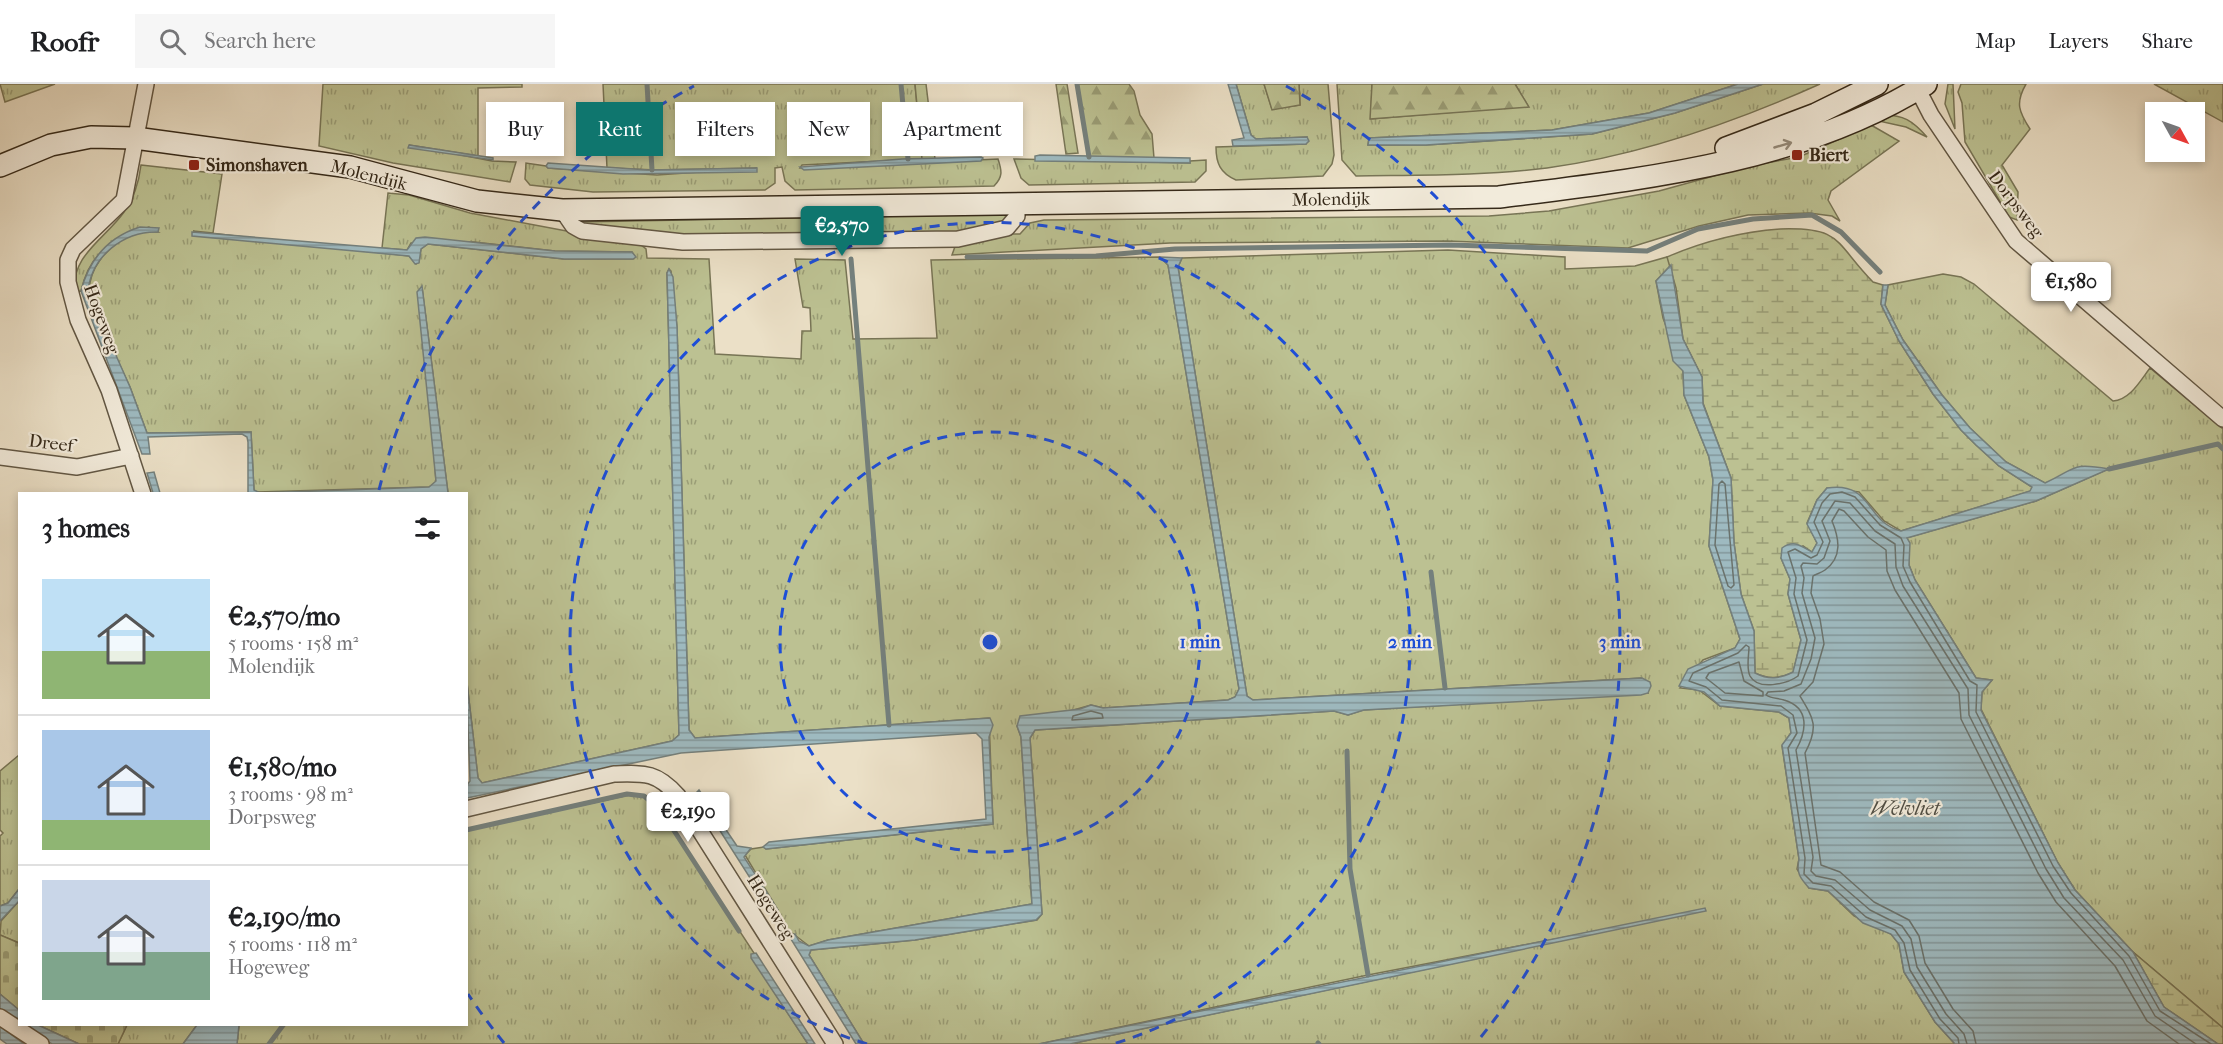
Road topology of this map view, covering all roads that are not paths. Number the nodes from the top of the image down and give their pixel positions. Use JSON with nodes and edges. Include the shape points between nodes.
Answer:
{"nodes":[{"id":1,"x":146,"y":84,"type":"edge"},
{"id":2,"x":1877,"y":84,"type":"edge"},
{"id":3,"x":1919,"y":86,"type":"edge"},
{"id":4,"x":135,"y":138,"type":"junction"},
{"id":5,"x":0,"y":166,"type":"edge"},
{"id":6,"x":1644,"y":176,"type":"junction"},
{"id":7,"x":1017,"y":206,"type":"junction"},
{"id":8,"x":562,"y":210,"type":"junction"},
{"id":9,"x":2223,"y":419,"type":"edge"},
{"id":10,"x":131,"y":456,"type":"junction"},
{"id":11,"x":0,"y":457,"type":"edge"},
{"id":12,"x":142,"y":492,"type":"edge"},
{"id":13,"x":468,"y":808,"type":"edge"},
{"id":14,"x":0,"y":1017,"type":"edge"},
{"id":15,"x":41,"y":1044,"type":"edge"},
{"id":16,"x":835,"y":1044,"type":"edge"}],
"edges":[{"from":1,"to":4,"type":"street"},
{"from":2,"to":6,"type":"main road","name":"Molendijk","via":[[1816,114]]},
{"from":6,"to":3,"type":"main road","name":"Molendijk","one_way":true,"via":[[1709,165],[1841,128]]},
{"from":3,"to":9,"type":"street","name":"Dorpsweg","via":[[1957,156],[2016,241]]},
{"from":4,"to":5,"type":"main road","name":"Molendijk","via":[[91,136],[51,145]]},
{"from":4,"to":8,"type":"main road","name":"Molendijk","via":[[350,167],[477,201]]},
{"from":4,"to":10,"type":"street","name":"Hogeweg","via":[[124,200],[73,249],[68,260],[68,282],[78,320],[109,390]]},
{"from":6,"to":7,"type":"main road","name":"Molendijk","via":[[1499,197]]},
{"from":7,"to":8,"type":"main road","name":"Molendijk"},
{"from":7,"to":8,"type":"street","via":[[1017,216],[1007,228],[958,238],[800,242],[626,238],[582,231],[573,226]]},
{"from":10,"to":11,"type":"street","name":"Dreef","via":[[77,467]]},
{"from":10,"to":12,"type":"street","name":"Hogeweg"},
{"from":13,"to":16,"type":"street","name":"Hogeweg","via":[[614,774],[660,778],[678,796]]},
{"from":14,"to":15,"type":"street"}]}
